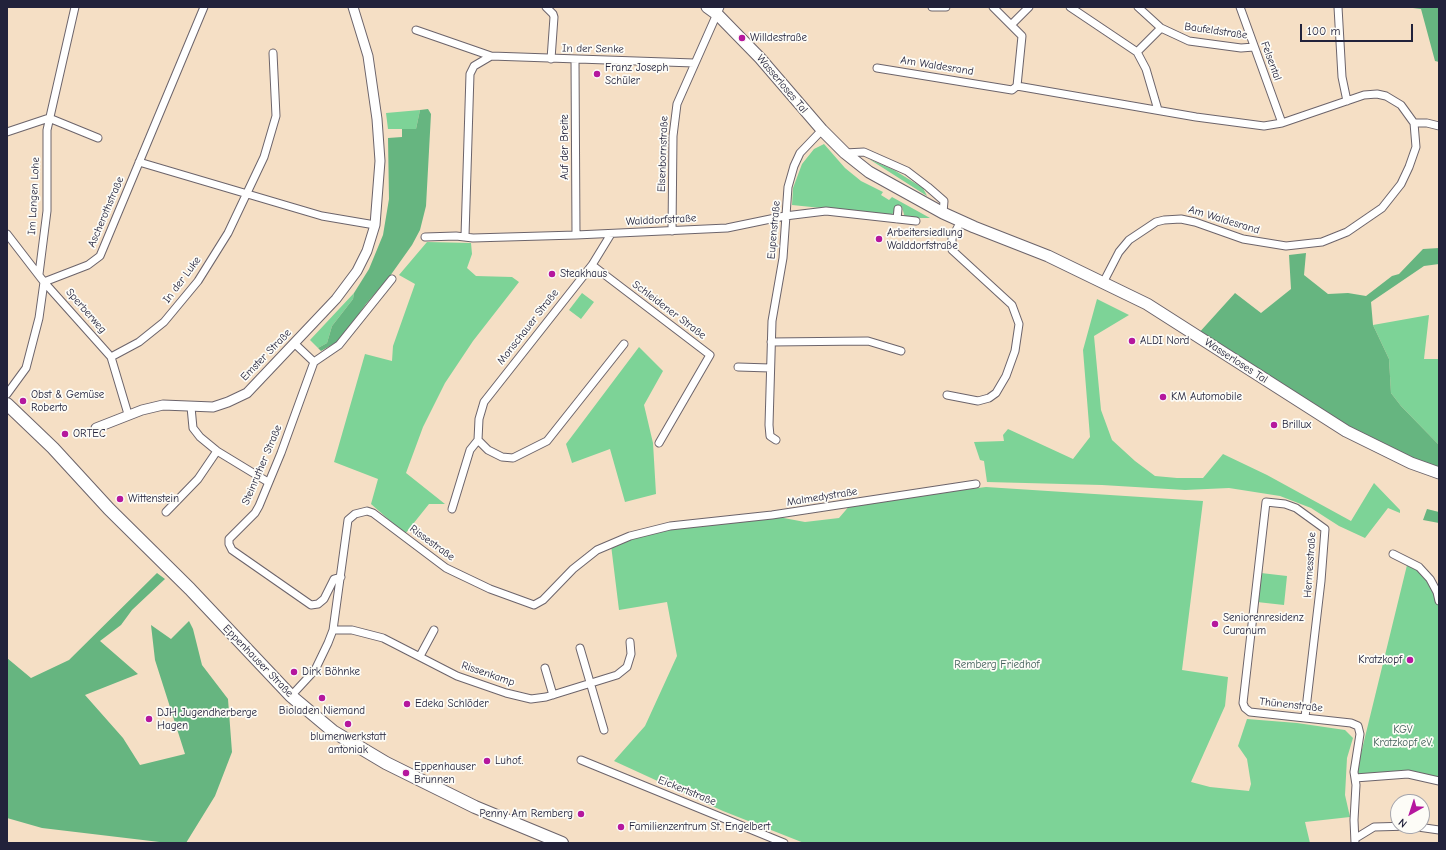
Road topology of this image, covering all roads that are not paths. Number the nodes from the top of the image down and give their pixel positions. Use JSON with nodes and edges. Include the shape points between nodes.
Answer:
{"nodes":[{"id":1,"x":75,"y":7,"type":"edge"},
{"id":2,"x":204,"y":7,"type":"edge"},
{"id":3,"x":353,"y":7,"type":"edge"},
{"id":4,"x":546,"y":7,"type":"edge"},
{"id":5,"x":707,"y":7,"type":"edge"},
{"id":6,"x":932,"y":7,"type":"edge"},
{"id":7,"x":946,"y":7,"type":"edge"},
{"id":8,"x":993,"y":7,"type":"edge"},
{"id":9,"x":1029,"y":7,"type":"edge"},
{"id":10,"x":1070,"y":7,"type":"edge"},
{"id":11,"x":1138,"y":7,"type":"edge"},
{"id":12,"x":1240,"y":7,"type":"edge"},
{"id":13,"x":1338,"y":7,"type":"edge"},
{"id":14,"x":719,"y":11,"type":"edge"},
{"id":15,"x":1012,"y":24,"type":"junction"},
{"id":16,"x":1161,"y":28,"type":"junction"},
{"id":17,"x":416,"y":30,"type":"dead end"},
{"id":18,"x":1254,"y":47,"type":"junction"},
{"id":19,"x":1137,"y":52,"type":"junction"},
{"id":20,"x":273,"y":53,"type":"dead end"},
{"id":21,"x":491,"y":56,"type":"junction"},
{"id":22,"x":576,"y":59,"type":"junction"},
{"id":23,"x":550,"y":60,"type":"junction"},
{"id":24,"x":694,"y":63,"type":"junction"},
{"id":25,"x":877,"y":68,"type":"dead end"},
{"id":26,"x":1017,"y":86,"type":"junction"},
{"id":27,"x":1347,"y":101,"type":"junction"},
{"id":28,"x":1158,"y":110,"type":"junction"},
{"id":29,"x":49,"y":118,"type":"junction"},
{"id":30,"x":1282,"y":123,"type":"junction"},
{"id":31,"x":1414,"y":123,"type":"junction"},
{"id":32,"x":1439,"y":126,"type":"edge"},
{"id":33,"x":822,"y":130,"type":"junction"},
{"id":34,"x":7,"y":132,"type":"edge"},
{"id":35,"x":98,"y":138,"type":"dead end"},
{"id":36,"x":845,"y":153,"type":"junction"},
{"id":37,"x":139,"y":162,"type":"junction"},
{"id":38,"x":248,"y":194,"type":"junction"},
{"id":39,"x":898,"y":209,"type":"dead end"},
{"id":40,"x":943,"y":213,"type":"junction"},
{"id":41,"x":786,"y":216,"type":"junction"},
{"id":42,"x":897,"y":219,"type":"junction"},
{"id":43,"x":916,"y":220,"type":"dead end"},
{"id":44,"x":961,"y":221,"type":"junction"},
{"id":45,"x":375,"y":225,"type":"junction"},
{"id":46,"x":672,"y":231,"type":"junction"},
{"id":47,"x":7,"y":234,"type":"edge"},
{"id":48,"x":611,"y":234,"type":"junction"},
{"id":49,"x":576,"y":235,"type":"junction"},
{"id":50,"x":465,"y":236,"type":"junction"},
{"id":51,"x":425,"y":237,"type":"dead end"},
{"id":52,"x":592,"y":265,"type":"junction"},
{"id":53,"x":39,"y":274,"type":"junction"},
{"id":54,"x":392,"y":278,"type":"dead end"},
{"id":55,"x":44,"y":282,"type":"junction"},
{"id":56,"x":1104,"y":282,"type":"junction"},
{"id":57,"x":771,"y":342,"type":"junction"},
{"id":58,"x":294,"y":343,"type":"junction"},
{"id":59,"x":624,"y":344,"type":"dead end"},
{"id":60,"x":901,"y":351,"type":"dead end"},
{"id":61,"x":111,"y":357,"type":"junction"},
{"id":62,"x":314,"y":362,"type":"junction"},
{"id":63,"x":738,"y":367,"type":"dead end"},
{"id":64,"x":770,"y":368,"type":"junction"},
{"id":65,"x":7,"y":394,"type":"edge"},
{"id":66,"x":948,"y":395,"type":"dead end"},
{"id":67,"x":7,"y":404,"type":"edge"},
{"id":68,"x":191,"y":407,"type":"junction"},
{"id":69,"x":128,"y":414,"type":"junction"},
{"id":70,"x":96,"y":428,"type":"dead end"},
{"id":71,"x":478,"y":440,"type":"junction"},
{"id":72,"x":776,"y":440,"type":"dead end"},
{"id":73,"x":659,"y":443,"type":"dead end"},
{"id":74,"x":217,"y":451,"type":"junction"},
{"id":75,"x":1439,"y":473,"type":"edge"},
{"id":76,"x":268,"y":482,"type":"junction"},
{"id":77,"x":976,"y":484,"type":"dead end"},
{"id":78,"x":1266,"y":502,"type":"joint"},
{"id":79,"x":452,"y":509,"type":"dead end"},
{"id":80,"x":166,"y":512,"type":"dead end"},
{"id":81,"x":670,"y":526,"type":"joint"},
{"id":82,"x":1393,"y":554,"type":"dead end"},
{"id":83,"x":341,"y":577,"type":"junction"},
{"id":84,"x":1439,"y":601,"type":"edge"},
{"id":85,"x":332,"y":630,"type":"junction"},
{"id":86,"x":434,"y":630,"type":"dead end"},
{"id":87,"x":630,"y":642,"type":"dead end"},
{"id":88,"x":580,"y":648,"type":"dead end"},
{"id":89,"x":420,"y":656,"type":"junction"},
{"id":90,"x":545,"y":668,"type":"dead end"},
{"id":91,"x":590,"y":684,"type":"junction"},
{"id":92,"x":553,"y":695,"type":"junction"},
{"id":93,"x":291,"y":696,"type":"junction"},
{"id":94,"x":1305,"y":717,"type":"junction"},
{"id":95,"x":604,"y":730,"type":"dead end"},
{"id":96,"x":581,"y":760,"type":"dead end"},
{"id":97,"x":1355,"y":778,"type":"junction"},
{"id":98,"x":1439,"y":781,"type":"edge"},
{"id":99,"x":1439,"y":830,"type":"edge"},
{"id":100,"x":1355,"y":841,"type":"edge"},
{"id":101,"x":562,"y":843,"type":"edge"},
{"id":102,"x":784,"y":843,"type":"edge"}],
"edges":[{"from":1,"to":29,"type":"street","name":"Im Langen Lohe"},
{"from":2,"to":37,"type":"street","name":"Ascherothstraße"},
{"from":3,"to":45,"type":"street","name":"Emster Straße","via":[[366,47],[377,119],[379,167]]},
{"from":4,"to":23,"type":"street","via":[[554,17]]},
{"from":5,"to":14,"type":"main road","name":"Wasserloses Tal"},
{"from":6,"to":7,"type":"street"},
{"from":8,"to":15,"type":"street"},
{"from":9,"to":15,"type":"street"},
{"from":10,"to":19,"type":"street"},
{"from":11,"to":16,"type":"street","name":"Baufeldstraße"},
{"from":12,"to":18,"type":"street","name":"Felsental"},
{"from":13,"to":27,"type":"street","via":[[1342,77]]},
{"from":14,"to":24,"type":"street","name":"Elsenbornstraße"},
{"from":14,"to":33,"type":"main road","name":"Wasserloses Tal"},
{"from":15,"to":26,"type":"street","via":[[1022,36]]},
{"from":16,"to":18,"type":"street","name":"Baufeldstraße","via":[[1189,41],[1241,48]]},
{"from":16,"to":19,"type":"street"},
{"from":17,"to":21,"type":"street","name":"In der Senke"},
{"from":18,"to":30,"type":"street","name":"Felsental"},
{"from":19,"to":28,"type":"street","via":[[1146,69]]},
{"from":20,"to":38,"type":"street","name":"In der Luke","via":[[276,116],[264,157]]},
{"from":21,"to":23,"type":"street","name":"In der Senke"},
{"from":21,"to":50,"type":"street","via":[[474,66],[470,74]]},
{"from":22,"to":23,"type":"street","name":"In der Senke"},
{"from":22,"to":24,"type":"street","name":"In der Senke"},
{"from":22,"to":49,"type":"street","name":"Auf der Breite"},
{"from":24,"to":46,"type":"street","name":"Elsenbornstraße","via":[[676,110],[673,136]]},
{"from":25,"to":26,"type":"street","name":"Am Waldesrand","via":[[1012,90]]},
{"from":26,"to":28,"type":"street","name":"Am Waldesrand"},
{"from":27,"to":30,"type":"street","name":"Am Waldesrand"},
{"from":27,"to":31,"type":"street","name":"Am Waldesrand","via":[[1364,95],[1386,96],[1400,105]]},
{"from":28,"to":30,"type":"street","name":"Am Waldesrand","via":[[1264,126]]},
{"from":29,"to":34,"type":"street"},
{"from":29,"to":35,"type":"street"},
{"from":29,"to":53,"type":"street","name":"Im Langen Lohe","via":[[47,211]]},
{"from":31,"to":32,"type":"street"},
{"from":31,"to":56,"type":"street","name":"Am Waldesrand","via":[[1416,147],[1401,184],[1382,208],[1347,232],[1322,242],[1286,246],[1243,239],[1181,219],[1164,220],[1156,222],[1129,240],[1119,252]]},
{"from":33,"to":36,"type":"main road","name":"Wasserloses Tal"},
{"from":33,"to":41,"type":"street","name":"Eupenstraße","via":[[800,153],[794,166],[788,187]]},
{"from":36,"to":40,"type":"main road","name":"Wasserloses Tal","via":[[869,172]]},
{"from":36,"to":40,"type":"street","via":[[864,152],[907,171],[944,201]]},
{"from":37,"to":38,"type":"street"},
{"from":37,"to":55,"type":"street","name":"Ascherothstraße","via":[[100,256],[88,265]]},
{"from":38,"to":45,"type":"street","via":[[322,216]]},
{"from":38,"to":61,"type":"street","name":"In der Luke","via":[[228,233],[198,280],[164,322],[138,342]]},
{"from":39,"to":42,"type":"street"},
{"from":40,"to":44,"type":"main road","name":"Wasserloses Tal"},
{"from":41,"to":42,"type":"street","name":"Walddorfstraße","via":[[826,211]]},
{"from":41,"to":46,"type":"street","name":"Walddorfstraße","via":[[727,228]]},
{"from":41,"to":57,"type":"street","name":"Eupenstraße"},
{"from":42,"to":43,"type":"street","name":"Walddorfstraße"},
{"from":44,"to":56,"type":"main road","name":"Wasserloses Tal"},
{"from":44,"to":66,"type":"street","via":[[952,238],[952,250],[1012,305],[1020,324],[1015,351],[1006,376],[996,393],[989,398],[978,400]]},
{"from":45,"to":58,"type":"street","name":"Emster Straße","via":[[363,261],[351,280]]},
{"from":46,"to":48,"type":"street","name":"Walddorfstraße"},
{"from":47,"to":53,"type":"street","name":"Sperberweg"},
{"from":48,"to":49,"type":"street","name":"Walddorfstraße"},
{"from":48,"to":52,"type":"street","name":"Monschauer Straße"},
{"from":49,"to":50,"type":"street","name":"Walddorfstraße","via":[[473,238]]},
{"from":50,"to":51,"type":"street","name":"Walddorfstraße"},
{"from":52,"to":71,"type":"street","name":"Monschauer Straße","via":[[484,402],[479,419]]},
{"from":52,"to":73,"type":"street","name":"Schleidener Straße","via":[[710,355]]},
{"from":53,"to":55,"type":"street","name":"Sperberweg"},
{"from":54,"to":62,"type":"street","via":[[339,345]]},
{"from":55,"to":61,"type":"street","name":"Sperberweg"},
{"from":55,"to":65,"type":"street","via":[[37,326],[26,368]]},
{"from":56,"to":75,"type":"main road","name":"Wasserloses Tal","via":[[1147,304],[1346,431],[1411,463]]},
{"from":57,"to":60,"type":"street","via":[[868,341]]},
{"from":57,"to":64,"type":"street","name":"Eupenstraße"},
{"from":58,"to":62,"type":"street"},
{"from":58,"to":68,"type":"street","name":"Emster Straße","via":[[247,393],[213,407]]},
{"from":59,"to":71,"type":"street","via":[[547,441],[513,458],[502,457],[488,450]]},
{"from":61,"to":69,"type":"street","name":"Sperberweg"},
{"from":62,"to":76,"type":"street","name":"Steinruther Straße"},
{"from":63,"to":64,"type":"street"},
{"from":64,"to":72,"type":"street","name":"Eupenstraße","via":[[769,426],[770,436]]},
{"from":67,"to":93,"type":"main road","name":"Eppenhauser Straße","via":[[53,448]]},
{"from":68,"to":69,"type":"street","name":"Emster Straße","via":[[163,405]]},
{"from":68,"to":74,"type":"street","via":[[193,428]]},
{"from":69,"to":70,"type":"street","name":"Emster Straße"},
{"from":71,"to":79,"type":"street","name":"Monschauer Straße","via":[[470,450]]},
{"from":74,"to":76,"type":"street"},
{"from":74,"to":80,"type":"street","via":[[198,479]]},
{"from":76,"to":83,"type":"street","name":"Steinruther Straße","via":[[255,514],[229,539],[232,550],[312,605],[324,599],[334,580]]},
{"from":77,"to":81,"type":"street","name":"Malmedystraße","via":[[772,515]]},
{"from":78,"to":94,"type":"street","name":"Hermesstraße","via":[[1296,508],[1325,529],[1322,581]]},
{"from":78,"to":94,"type":"street","name":"Thünenstraße","via":[[1243,703],[1250,712]]},
{"from":81,"to":83,"type":"street","name":"Rissestraße","via":[[630,536],[597,550],[573,569],[539,604],[530,605],[446,568],[367,511],[355,514],[348,520]]},
{"from":82,"to":84,"type":"street","via":[[1419,567],[1430,578]]},
{"from":83,"to":85,"type":"street","name":"Rissestraße"},
{"from":85,"to":89,"type":"street","name":"Rissenkamp","via":[[352,630],[383,638]]},
{"from":85,"to":93,"type":"street","name":"Rissestraße","via":[[321,660]]},
{"from":86,"to":89,"type":"street"},
{"from":87,"to":91,"type":"street","name":"Rissenkamp","via":[[631,654],[627,667],[617,675]]},
{"from":88,"to":91,"type":"street"},
{"from":89,"to":92,"type":"street","name":"Rissenkamp","via":[[457,676],[506,693],[531,699]]},
{"from":90,"to":92,"type":"street"},
{"from":91,"to":92,"type":"street","name":"Rissenkamp"},
{"from":91,"to":95,"type":"street"},
{"from":93,"to":101,"type":"main road","name":"Eppenhauser Straße","via":[[334,732],[363,751],[475,807]]},
{"from":94,"to":97,"type":"street","name":"Thünenstraße","via":[[1358,726],[1360,734]]},
{"from":96,"to":102,"type":"street","name":"Eickertstraße"},
{"from":97,"to":98,"type":"street","via":[[1408,774]]},
{"from":97,"to":100,"type":"street","name":"Thünenstraße"},
{"from":99,"to":100,"type":"street","via":[[1411,826],[1374,827]]}]}
